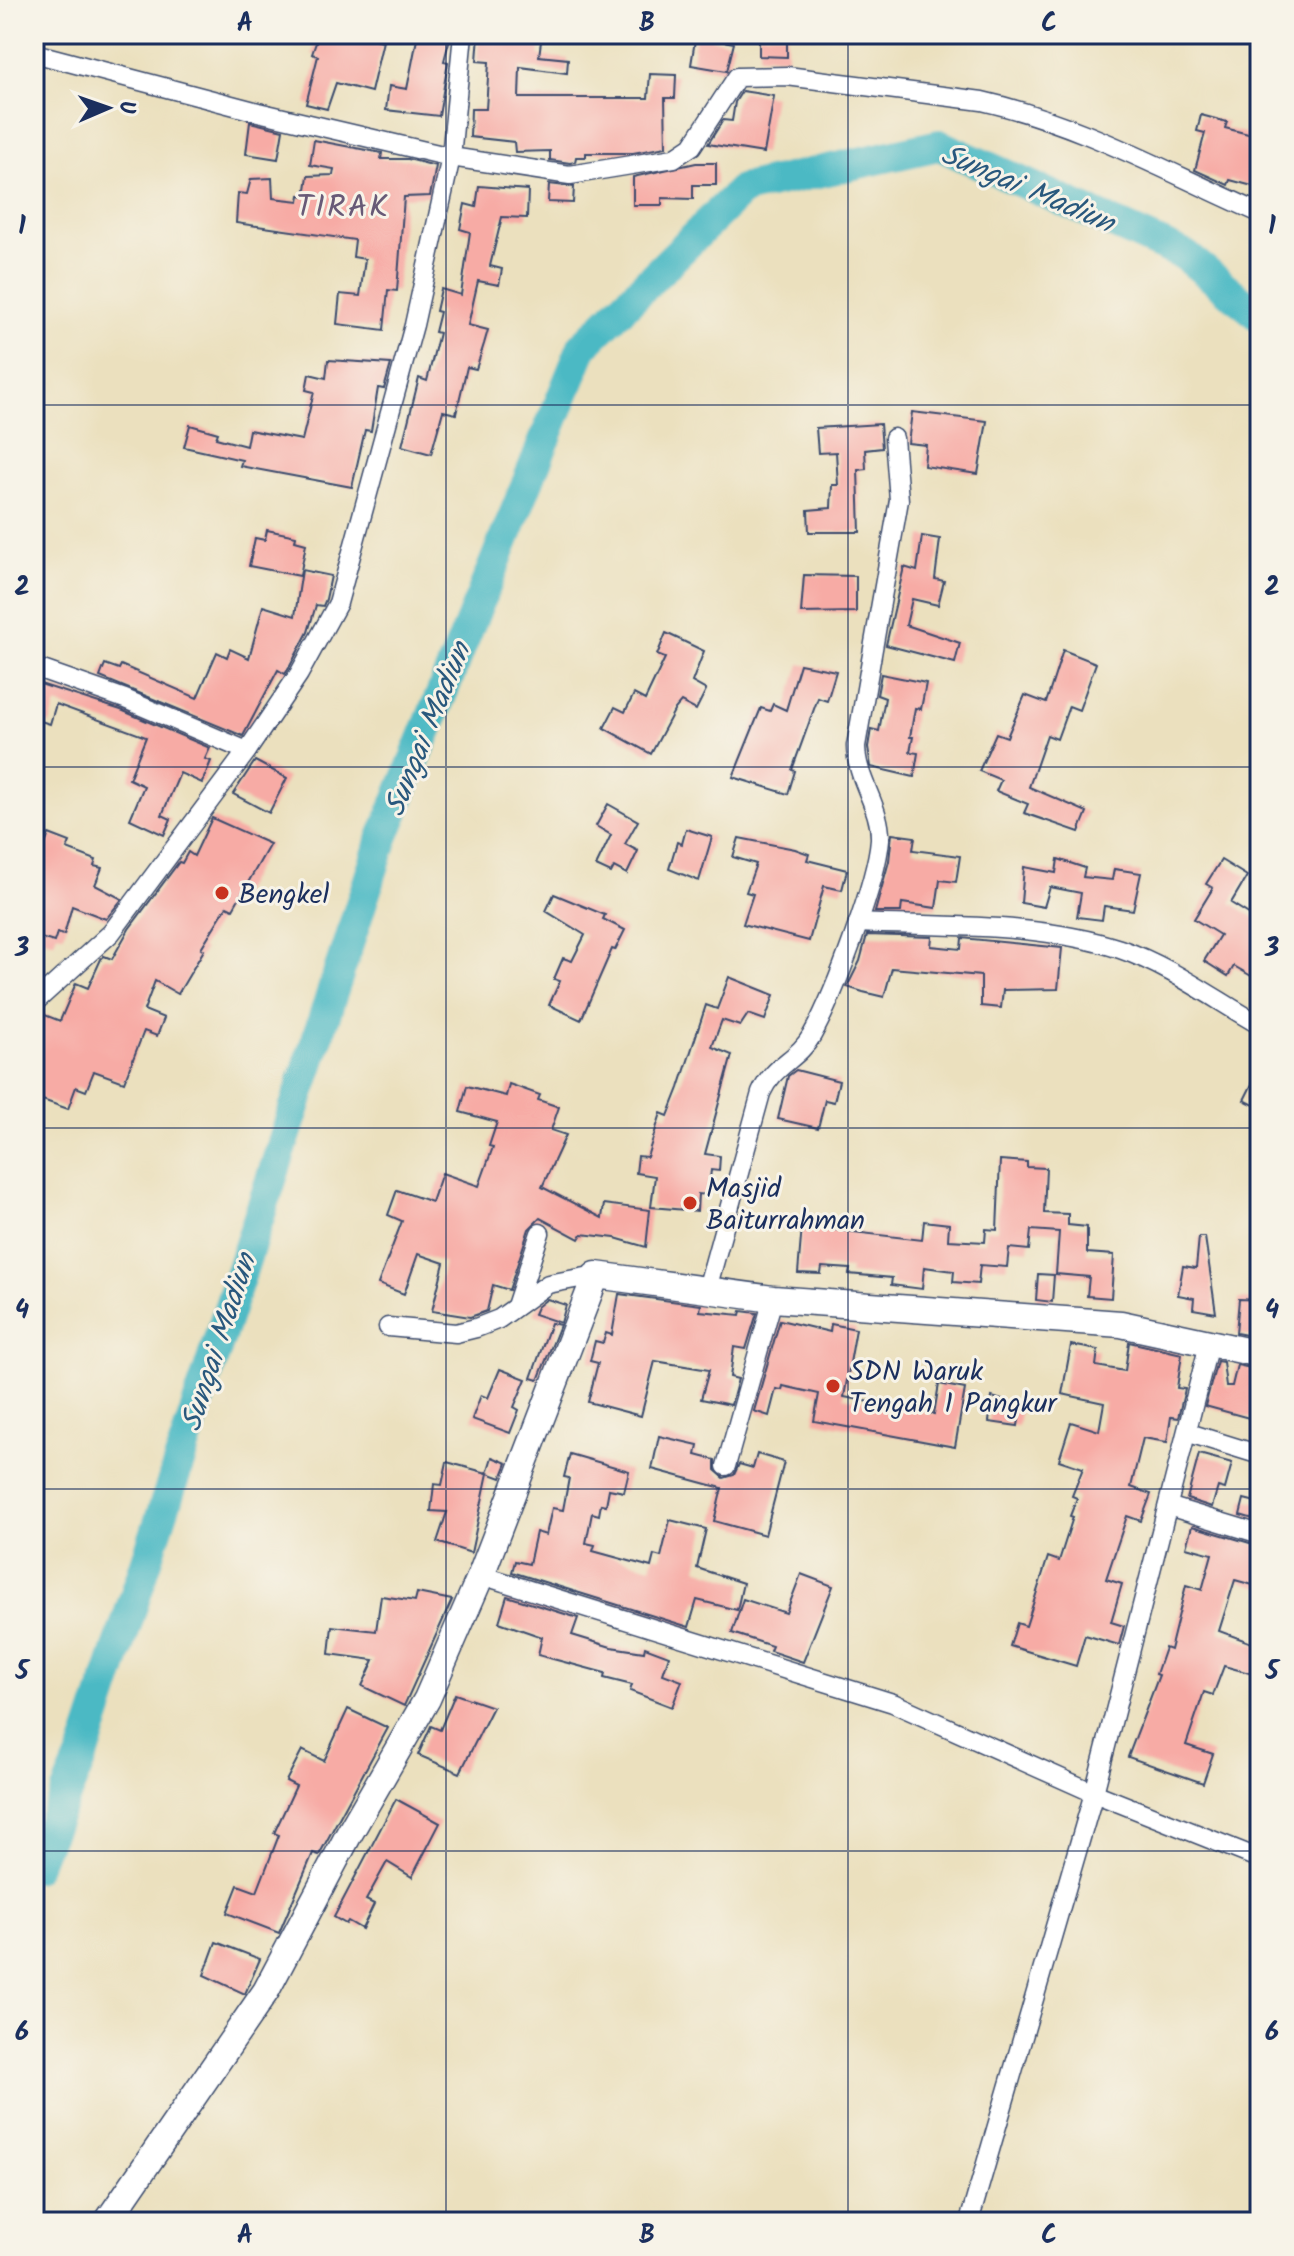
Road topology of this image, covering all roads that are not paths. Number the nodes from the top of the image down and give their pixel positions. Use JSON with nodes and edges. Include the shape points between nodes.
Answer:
{"nodes":[{"id":1,"x":463,"y":34,"type":"edge"},
{"id":2,"x":34,"y":53,"type":"edge"},
{"id":3,"x":451,"y":157,"type":"junction"},
{"id":4,"x":1260,"y":213,"type":"edge"},
{"id":5,"x":894,"y":438,"type":"dead end"},
{"id":6,"x":34,"y":667,"type":"edge"},
{"id":7,"x":247,"y":751,"type":"junction"},
{"id":8,"x":858,"y":923,"type":"junction"},
{"id":9,"x":34,"y":1003,"type":"edge"},
{"id":10,"x":1260,"y":1025,"type":"edge"},
{"id":11,"x":540,"y":1233,"type":"dead end"},
{"id":12,"x":596,"y":1275,"type":"junction"},
{"id":13,"x":707,"y":1289,"type":"junction"},
{"id":14,"x":773,"y":1299,"type":"junction"},
{"id":15,"x":515,"y":1308,"type":"junction"},
{"id":16,"x":388,"y":1327,"type":"dead end"},
{"id":17,"x":1209,"y":1344,"type":"junction"},
{"id":18,"x":1260,"y":1354,"type":"edge"},
{"id":19,"x":1189,"y":1433,"type":"junction"},
{"id":20,"x":1260,"y":1455,"type":"edge"},
{"id":21,"x":726,"y":1466,"type":"dead end"},
{"id":22,"x":1168,"y":1506,"type":"junction"},
{"id":23,"x":1260,"y":1534,"type":"edge"},
{"id":24,"x":481,"y":1575,"type":"junction"},
{"id":25,"x":1094,"y":1793,"type":"junction"},
{"id":26,"x":1260,"y":1859,"type":"edge"},
{"id":27,"x":107,"y":2222,"type":"edge"},
{"id":28,"x":969,"y":2222,"type":"edge"}],
"edges":[{"from":1,"to":3,"type":"street"},
{"from":2,"to":3,"type":"street"},
{"from":3,"to":4,"type":"street","via":[[570,175],[674,158],[692,146],[737,77],[787,76],[1014,109],[1100,139]]},
{"from":3,"to":7,"type":"street","via":[[414,325],[338,603]]},
{"from":5,"to":8,"type":"street","via":[[899,500],[856,746],[858,773],[879,822],[880,841]]},
{"from":6,"to":7,"type":"street"},
{"from":7,"to":9,"type":"street","via":[[111,933]]},
{"from":8,"to":10,"type":"street","via":[[1087,940],[1152,962]]},
{"from":8,"to":13,"type":"street","via":[[812,1036],[769,1076],[761,1093]]},
{"from":11,"to":15,"type":"street"},
{"from":12,"to":13,"type":"street"},
{"from":12,"to":15,"type":"street","via":[[548,1284]]},
{"from":12,"to":24,"type":"street"},
{"from":13,"to":14,"type":"street"},
{"from":14,"to":17,"type":"street","via":[[1121,1324]]},
{"from":14,"to":21,"type":"street"},
{"from":15,"to":16,"type":"street","via":[[456,1333]]},
{"from":17,"to":18,"type":"street"},
{"from":17,"to":19,"type":"street"},
{"from":19,"to":20,"type":"street"},
{"from":19,"to":22,"type":"street"},
{"from":22,"to":23,"type":"street"},
{"from":22,"to":25,"type":"street"},
{"from":24,"to":25,"type":"street","via":[[893,1703]]},
{"from":24,"to":27,"type":"street","via":[[427,1699],[266,1991]]},
{"from":25,"to":26,"type":"street"},
{"from":25,"to":28,"type":"street"}]}
